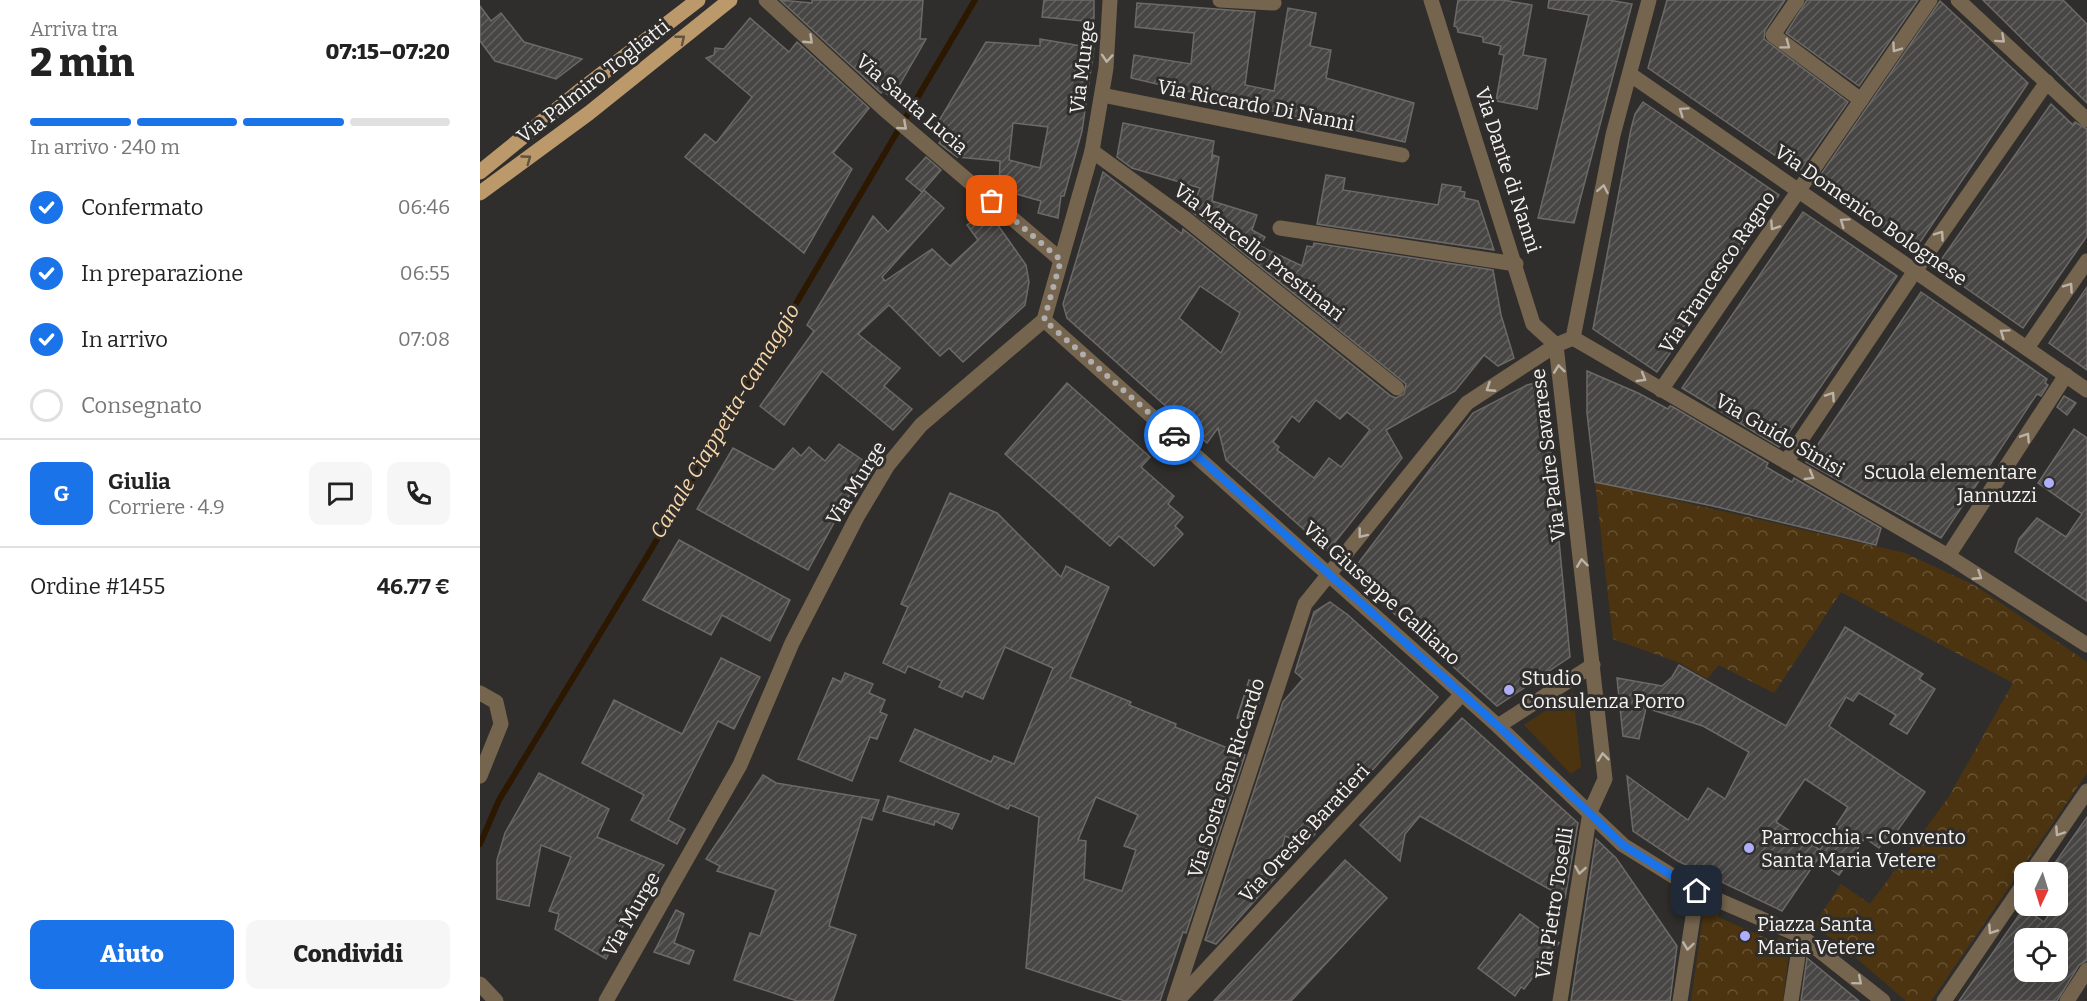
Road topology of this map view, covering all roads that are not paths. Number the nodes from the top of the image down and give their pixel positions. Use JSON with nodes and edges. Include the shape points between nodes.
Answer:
{"nodes":[{"id":1,"x":698,"y":0,"type":"edge"},
{"id":2,"x":730,"y":0,"type":"edge"},
{"id":3,"x":766,"y":0,"type":"edge"},
{"id":4,"x":1110,"y":0,"type":"edge"},
{"id":5,"x":1220,"y":0,"type":"edge"},
{"id":6,"x":1431,"y":0,"type":"edge"},
{"id":7,"x":1649,"y":0,"type":"edge"},
{"id":8,"x":1797,"y":0,"type":"edge"},
{"id":9,"x":1930,"y":0,"type":"edge"},
{"id":10,"x":1958,"y":0,"type":"edge"},
{"id":11,"x":1274,"y":3,"type":"dead end"},
{"id":12,"x":1631,"y":75,"type":"junction"},
{"id":13,"x":2048,"y":82,"type":"junction"},
{"id":14,"x":1102,"y":95,"type":"junction"},
{"id":15,"x":1861,"y":100,"type":"junction"},
{"id":16,"x":2087,"y":120,"type":"edge"},
{"id":17,"x":1092,"y":151,"type":"junction"},
{"id":18,"x":1402,"y":155,"type":"dead end"},
{"id":19,"x":480,"y":172,"type":"edge"},
{"id":20,"x":1798,"y":190,"type":"junction"},
{"id":21,"x":480,"y":193,"type":"edge"},
{"id":22,"x":1280,"y":228,"type":"dead end"},
{"id":23,"x":1061,"y":260,"type":"junction"},
{"id":24,"x":2087,"y":261,"type":"edge"},
{"id":25,"x":1516,"y":264,"type":"junction"},
{"id":26,"x":1915,"y":271,"type":"junction"},
{"id":27,"x":1044,"y":320,"type":"junction"},
{"id":28,"x":1573,"y":338,"type":"junction"},
{"id":29,"x":1556,"y":345,"type":"junction"},
{"id":30,"x":2027,"y":348,"type":"junction"},
{"id":31,"x":2066,"y":375,"type":"junction"},
{"id":32,"x":1397,"y":388,"type":"dead end"},
{"id":33,"x":1661,"y":390,"type":"junction"},
{"id":34,"x":2087,"y":390,"type":"edge"},
{"id":35,"x":1786,"y":462,"type":"junction"},
{"id":36,"x":1948,"y":556,"type":"junction"},
{"id":37,"x":1330,"y":574,"type":"junction"},
{"id":38,"x":2087,"y":645,"type":"edge"},
{"id":39,"x":1593,"y":665,"type":"junction"},
{"id":40,"x":480,"y":693,"type":"edge"},
{"id":41,"x":1462,"y":694,"type":"junction"},
{"id":42,"x":1498,"y":726,"type":"junction"},
{"id":43,"x":480,"y":776,"type":"edge"},
{"id":44,"x":2087,"y":791,"type":"edge"},
{"id":45,"x":1590,"y":812,"type":"junction"},
{"id":46,"x":2039,"y":862,"type":"edge"},
{"id":47,"x":1697,"y":891,"type":"junction"},
{"id":48,"x":2014,"y":898,"type":"edge"},
{"id":49,"x":1801,"y":936,"type":"junction"},
{"id":50,"x":2087,"y":970,"type":"edge"},
{"id":51,"x":480,"y":984,"type":"edge"},
{"id":52,"x":607,"y":998,"type":"edge"},
{"id":53,"x":496,"y":1001,"type":"edge"},
{"id":54,"x":1175,"y":1001,"type":"edge"},
{"id":55,"x":1560,"y":1001,"type":"edge"},
{"id":56,"x":1680,"y":1001,"type":"edge"},
{"id":57,"x":1791,"y":1001,"type":"edge"},
{"id":58,"x":1882,"y":1001,"type":"edge"},
{"id":59,"x":1944,"y":1001,"type":"edge"},
{"id":60,"x":2067,"y":1001,"type":"edge"}],
"edges":[{"from":1,"to":19,"type":"main road","name":"Via Palmiro Togliatti"},
{"from":21,"to":2,"type":"main road","name":"Via Palmiro Togliatti","one_way":true,"via":[[589,113]]},
{"from":3,"to":23,"type":"street","name":"Via Santa Lucia","one_way":true,"via":[[884,109]]},
{"from":4,"to":14,"type":"street","name":"Via Murge","one_way":true},
{"from":5,"to":11,"type":"street"},
{"from":6,"to":25,"type":"street","name":"Via Dante di Nanni"},
{"from":7,"to":12,"type":"street"},
{"from":8,"to":15,"type":"street","one_way":true,"via":[[1773,35]]},
{"from":9,"to":15,"type":"street","name":"Via Francesco Ragno","one_way":true},
{"from":10,"to":13,"type":"street","one_way":true},
{"from":20,"to":12,"type":"street","name":"Via Domenico Bolognese","one_way":true},
{"from":28,"to":12,"type":"street","one_way":true,"via":[[1613,135]]},
{"from":13,"to":16,"type":"street"},
{"from":26,"to":13,"type":"street","one_way":true},
{"from":14,"to":17,"type":"street","name":"Via Murge"},
{"from":14,"to":18,"type":"street","name":"Via Riccardo Di Nanni"},
{"from":15,"to":20,"type":"street","name":"Via Francesco Ragno"},
{"from":17,"to":23,"type":"street","name":"Via Murge"},
{"from":17,"to":32,"type":"street","name":"Via Marcello Prestinari","via":[[1186,219]]},
{"from":26,"to":20,"type":"street","name":"Via Domenico Bolognese","one_way":true},
{"from":20,"to":33,"type":"street","name":"Via Francesco Ragno","one_way":true},
{"from":22,"to":25,"type":"street"},
{"from":23,"to":27,"type":"street","name":"Via Murge"},
{"from":30,"to":24,"type":"street","one_way":true},
{"from":25,"to":29,"type":"street","name":"Via Dante di Nanni","via":[[1533,324]]},
{"from":30,"to":26,"type":"street","name":"Via Domenico Bolognese","one_way":true},
{"from":35,"to":26,"type":"street","one_way":true},
{"from":27,"to":37,"type":"street","name":"Via Giuseppe Galliano"},
{"from":27,"to":52,"type":"street","name":"Via Murge","via":[[921,425],[888,465],[856,517],[792,643],[740,765]]},
{"from":28,"to":29,"type":"street","name":"Via Padre Savarese"},
{"from":28,"to":33,"type":"street","name":"Via Guido Sinisi","one_way":true},
{"from":29,"to":37,"type":"street","name":"Via Sosta San Riccardo","one_way":true,"via":[[1467,403]]},
{"from":39,"to":29,"type":"street","name":"Via Padre Savarese","one_way":true},
{"from":30,"to":31,"type":"street","name":"Via Domenico Bolognese"},
{"from":31,"to":34,"type":"street","name":"Via Domenico Bolognese"},
{"from":36,"to":31,"type":"street","one_way":true},
{"from":33,"to":35,"type":"street","name":"Via Guido Sinisi"},
{"from":35,"to":36,"type":"street","name":"Via Guido Sinisi","one_way":true},
{"from":36,"to":38,"type":"street","name":"Via Guido Sinisi","one_way":true},
{"from":37,"to":41,"type":"street","name":"Via Giuseppe Galliano"},
{"from":37,"to":54,"type":"street","name":"Via Sosta San Riccardo","via":[[1305,604]]},
{"from":39,"to":42,"type":"street"},
{"from":45,"to":39,"type":"street","name":"Via Padre Savarese","one_way":true,"via":[[1605,779]]},
{"from":40,"to":43,"type":"street","via":[[496,702],[501,724]]},
{"from":41,"to":42,"type":"street","name":"Via Giuseppe Galliano"},
{"from":41,"to":54,"type":"street","name":"Via Oreste Baratieri"},
{"from":42,"to":45,"type":"street","name":"Via Giuseppe Galliano"},
{"from":44,"to":46,"type":"street","one_way":true},
{"from":45,"to":47,"type":"street","name":"Via Giuseppe Galliano","via":[[1623,845]]},
{"from":45,"to":55,"type":"street","name":"Via Pietro Toselli","one_way":true},
{"from":47,"to":49,"type":"street"},
{"from":47,"to":56,"type":"street","one_way":true},
{"from":48,"to":59,"type":"street","one_way":true},
{"from":49,"to":57,"type":"street"},
{"from":49,"to":58,"type":"street","one_way":true},
{"from":50,"to":60,"type":"street"},
{"from":51,"to":53,"type":"street"}]}
